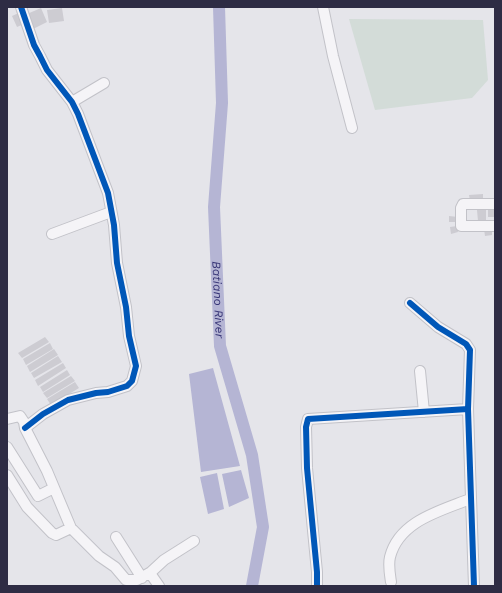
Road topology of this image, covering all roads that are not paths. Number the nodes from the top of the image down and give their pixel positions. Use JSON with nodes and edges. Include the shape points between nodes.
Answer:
{"nodes":[{"id":1,"x":21,"y":7,"type":"edge"},
{"id":2,"x":323,"y":7,"type":"edge"},
{"id":3,"x":104,"y":83,"type":"dead end"},
{"id":4,"x":72,"y":102,"type":"junction"},
{"id":5,"x":352,"y":128,"type":"dead end"},
{"id":6,"x":495,"y":204,"type":"edge"},
{"id":7,"x":111,"y":212,"type":"junction"},
{"id":8,"x":495,"y":226,"type":"edge"},
{"id":9,"x":52,"y":234,"type":"dead end"},
{"id":10,"x":410,"y":303,"type":"dead end"},
{"id":11,"x":420,"y":371,"type":"dead end"},
{"id":12,"x":468,"y":409,"type":"junction"},
{"id":13,"x":424,"y":412,"type":"junction"},
{"id":14,"x":7,"y":419,"type":"edge"},
{"id":15,"x":25,"y":428,"type":"junction"},
{"id":16,"x":7,"y":446,"type":"edge"},
{"id":17,"x":7,"y":475,"type":"edge"},
{"id":18,"x":54,"y":488,"type":"junction"},
{"id":19,"x":470,"y":500,"type":"junction"},
{"id":20,"x":71,"y":528,"type":"junction"},
{"id":21,"x":116,"y":538,"type":"dead end"},
{"id":22,"x":194,"y":541,"type":"dead end"},
{"id":23,"x":152,"y":572,"type":"junction"},
{"id":24,"x":142,"y":578,"type":"junction"},
{"id":25,"x":391,"y":582,"type":"dead end"},
{"id":26,"x":159,"y":586,"type":"edge"},
{"id":27,"x":317,"y":586,"type":"edge"},
{"id":28,"x":474,"y":586,"type":"edge"}],
"edges":[{"from":1,"to":4,"type":"street","via":[[34,45],[47,70]]},
{"from":2,"to":5,"type":"street"},
{"from":3,"to":4,"type":"street"},
{"from":4,"to":7,"type":"street","via":[[108,193]]},
{"from":6,"to":8,"type":"street","via":[[464,204],[461,208],[461,226]]},
{"from":7,"to":9,"type":"street"},
{"from":7,"to":15,"type":"street","via":[[129,336],[136,359],[132,381],[127,386],[108,392],[68,400]]},
{"from":10,"to":12,"type":"street","via":[[438,327],[466,344],[470,350]]},
{"from":11,"to":13,"type":"street"},
{"from":12,"to":13,"type":"street"},
{"from":12,"to":19,"type":"street"},
{"from":13,"to":27,"type":"street","via":[[308,419],[308,468]]},
{"from":14,"to":15,"type":"street","via":[[20,416]]},
{"from":15,"to":18,"type":"street"},
{"from":16,"to":18,"type":"street","via":[[38,496]]},
{"from":17,"to":20,"type":"street","via":[[27,507],[52,533],[56,535]]},
{"from":18,"to":20,"type":"street"},
{"from":19,"to":25,"type":"street","via":[[427,516],[408,528],[395,542],[390,559]]},
{"from":19,"to":28,"type":"street"},
{"from":20,"to":24,"type":"street","via":[[126,580]]},
{"from":21,"to":24,"type":"street"},
{"from":22,"to":23,"type":"street","via":[[164,560]]},
{"from":23,"to":24,"type":"street"},
{"from":23,"to":26,"type":"street"}]}
